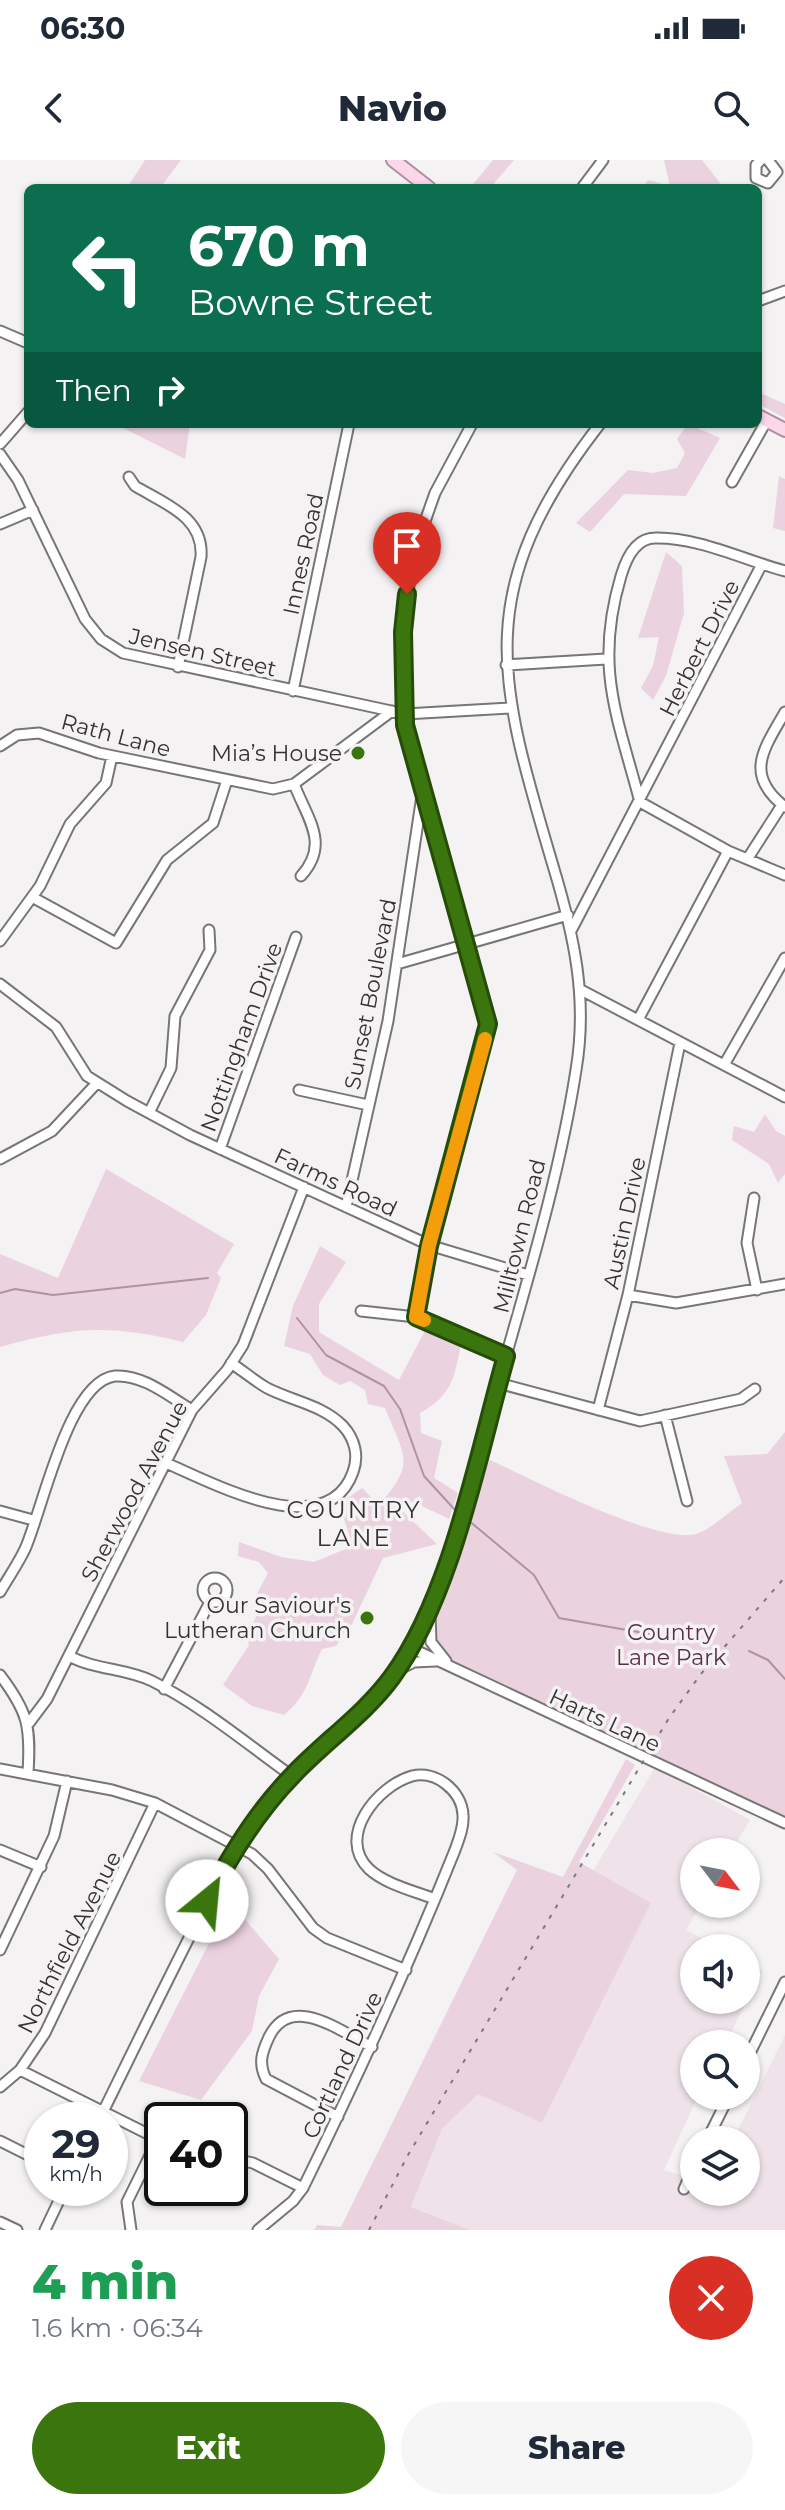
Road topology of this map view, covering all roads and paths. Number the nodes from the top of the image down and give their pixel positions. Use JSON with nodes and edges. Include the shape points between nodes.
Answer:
{"nodes":[{"id":1,"x":393,"y":160,"type":"edge"},
{"id":2,"x":603,"y":160,"type":"edge"},
{"id":3,"x":761,"y":160,"type":"edge"},
{"id":4,"x":768,"y":160,"type":"edge"},
{"id":5,"x":424,"y":184,"type":"edge"},
{"id":6,"x":585,"y":184,"type":"edge"},
{"id":7,"x":785,"y":291,"type":"edge"},
{"id":8,"x":762,"y":300,"type":"edge"},
{"id":9,"x":0,"y":331,"type":"edge"},
{"id":10,"x":24,"y":341,"type":"edge"},
{"id":11,"x":24,"y":417,"type":"edge"},
{"id":12,"x":763,"y":418,"type":"edge"},
{"id":13,"x":348,"y":428,"type":"edge"},
{"id":14,"x":470,"y":428,"type":"edge"},
{"id":15,"x":597,"y":428,"type":"edge"},
{"id":16,"x":758,"y":428,"type":"edge"},
{"id":17,"x":785,"y":430,"type":"edge"},
{"id":18,"x":0,"y":444,"type":"edge"},
{"id":19,"x":0,"y":454,"type":"edge"},
{"id":20,"x":129,"y":477,"type":"dead end"},
{"id":21,"x":732,"y":482,"type":"dead end"},
{"id":22,"x":33,"y":510,"type":"junction"},
{"id":23,"x":0,"y":524,"type":"edge"},
{"id":24,"x":762,"y":564,"type":"junction"},
{"id":25,"x":785,"y":571,"type":"edge"},
{"id":26,"x":606,"y":659,"type":"junction"},
{"id":27,"x":506,"y":665,"type":"junction"},
{"id":28,"x":178,"y":667,"type":"junction"},
{"id":29,"x":293,"y":691,"type":"junction"},
{"id":30,"x":510,"y":708,"type":"junction"},
{"id":31,"x":392,"y":711,"type":"junction"},
{"id":32,"x":785,"y":712,"type":"edge"},
{"id":33,"x":405,"y":714,"type":"junction"},
{"id":34,"x":0,"y":746,"type":"edge"},
{"id":35,"x":112,"y":756,"type":"junction"},
{"id":36,"x":227,"y":780,"type":"junction"},
{"id":37,"x":294,"y":784,"type":"junction"},
{"id":38,"x":423,"y":787,"type":"junction"},
{"id":39,"x":640,"y":802,"type":"junction"},
{"id":40,"x":783,"y":806,"type":"edge"},
{"id":41,"x":436,"y":831,"type":"junction"},
{"id":42,"x":416,"y":832,"type":"junction"},
{"id":43,"x":728,"y":851,"type":"junction"},
{"id":44,"x":748,"y":858,"type":"junction"},
{"id":45,"x":785,"y":875,"type":"edge"},
{"id":46,"x":301,"y":876,"type":"dead end"},
{"id":47,"x":32,"y":897,"type":"junction"},
{"id":48,"x":568,"y":915,"type":"junction"},
{"id":49,"x":572,"y":929,"type":"junction"},
{"id":50,"x":209,"y":930,"type":"dead end"},
{"id":51,"x":296,"y":937,"type":"dead end"},
{"id":52,"x":0,"y":941,"type":"edge"},
{"id":53,"x":468,"y":942,"type":"junction"},
{"id":54,"x":785,"y":958,"type":"edge"},
{"id":55,"x":397,"y":964,"type":"junction"},
{"id":56,"x":0,"y":984,"type":"edge"},
{"id":57,"x":581,"y":990,"type":"junction"},
{"id":58,"x":639,"y":1018,"type":"junction"},
{"id":59,"x":680,"y":1043,"type":"junction"},
{"id":60,"x":724,"y":1065,"type":"junction"},
{"id":61,"x":96,"y":1084,"type":"junction"},
{"id":62,"x":299,"y":1090,"type":"dead end"},
{"id":63,"x":785,"y":1097,"type":"edge"},
{"id":64,"x":368,"y":1105,"type":"junction"},
{"id":65,"x":149,"y":1113,"type":"junction"},
{"id":66,"x":220,"y":1149,"type":"junction"},
{"id":67,"x":0,"y":1159,"type":"edge"},
{"id":68,"x":304,"y":1187,"type":"junction"},
{"id":69,"x":754,"y":1198,"type":"dead end"},
{"id":70,"x":346,"y":1207,"type":"junction"},
{"id":71,"x":429,"y":1245,"type":"junction"},
{"id":72,"x":528,"y":1275,"type":"junction"},
{"id":73,"x":785,"y":1284,"type":"edge"},
{"id":74,"x":757,"y":1290,"type":"junction"},
{"id":75,"x":628,"y":1295,"type":"junction"},
{"id":76,"x":361,"y":1311,"type":"dead end"},
{"id":77,"x":416,"y":1317,"type":"junction"},
{"id":78,"x":506,"y":1356,"type":"junction"},
{"id":79,"x":231,"y":1363,"type":"junction"},
{"id":80,"x":498,"y":1383,"type":"junction"},
{"id":81,"x":755,"y":1389,"type":"dead end"},
{"id":82,"x":192,"y":1410,"type":"junction"},
{"id":83,"x":598,"y":1410,"type":"junction"},
{"id":84,"x":665,"y":1415,"type":"junction"},
{"id":85,"x":166,"y":1463,"type":"junction"},
{"id":86,"x":687,"y":1501,"type":"dead end"},
{"id":87,"x":0,"y":1511,"type":"edge"},
{"id":88,"x":33,"y":1520,"type":"junction"},
{"id":89,"x":0,"y":1592,"type":"edge"},
{"id":90,"x":210,"y":1602,"type":"dead end"},
{"id":91,"x":432,"y":1604,"type":"junction"},
{"id":92,"x":411,"y":1648,"type":"junction"},
{"id":93,"x":69,"y":1656,"type":"junction"},
{"id":94,"x":439,"y":1662,"type":"junction"},
{"id":95,"x":458,"y":1671,"type":"junction"},
{"id":96,"x":0,"y":1675,"type":"edge"},
{"id":97,"x":391,"y":1678,"type":"junction"},
{"id":98,"x":164,"y":1689,"type":"junction"},
{"id":99,"x":29,"y":1723,"type":"junction"},
{"id":100,"x":0,"y":1769,"type":"edge"},
{"id":101,"x":28,"y":1773,"type":"junction"},
{"id":102,"x":292,"y":1776,"type":"junction"},
{"id":103,"x":67,"y":1781,"type":"junction"},
{"id":104,"x":155,"y":1803,"type":"junction"},
{"id":105,"x":785,"y":1823,"type":"edge"},
{"id":106,"x":237,"y":1845,"type":"junction"},
{"id":107,"x":0,"y":1850,"type":"edge"},
{"id":108,"x":41,"y":1867,"type":"junction"},
{"id":109,"x":435,"y":1899,"type":"junction"},
{"id":110,"x":0,"y":1950,"type":"edge"},
{"id":111,"x":406,"y":1970,"type":"junction"},
{"id":112,"x":785,"y":1982,"type":"edge"},
{"id":113,"x":760,"y":2033,"type":"edge"},
{"id":114,"x":372,"y":2047,"type":"junction"},
{"id":115,"x":20,"y":2070,"type":"junction"},
{"id":116,"x":0,"y":2087,"type":"edge"},
{"id":117,"x":76,"y":2102,"type":"edge"},
{"id":118,"x":108,"y":2102,"type":"edge"},
{"id":119,"x":338,"y":2117,"type":"junction"},
{"id":120,"x":0,"y":2141,"type":"edge"},
{"id":121,"x":24,"y":2153,"type":"edge"},
{"id":122,"x":248,"y":2162,"type":"edge"},
{"id":123,"x":144,"y":2170,"type":"edge"},
{"id":124,"x":303,"y":2188,"type":"junction"},
{"id":125,"x":56,"y":2206,"type":"edge"},
{"id":126,"x":0,"y":2222,"type":"edge"},
{"id":127,"x":17,"y":2230,"type":"edge"},
{"id":128,"x":45,"y":2230,"type":"edge"},
{"id":129,"x":131,"y":2230,"type":"edge"},
{"id":130,"x":258,"y":2230,"type":"edge"}],
"edges":[{"from":1,"to":5,"type":"main road"},
{"from":2,"to":6,"type":"street"},
{"from":3,"to":4,"type":"street","via":[[756,178],[768,183],[777,172]]},
{"from":7,"to":8,"type":"street"},
{"from":9,"to":10,"type":"street"},
{"from":11,"to":18,"type":"street"},
{"from":12,"to":17,"type":"main road"},
{"from":13,"to":29,"type":"street","name":"Innes Road"},
{"from":14,"to":33,"type":"street","via":[[435,493],[413,564],[403,632]]},
{"from":15,"to":27,"type":"street","name":"Milltown Road","via":[[555,483],[525,544],[510,606]]},
{"from":16,"to":21,"type":"street"},
{"from":19,"to":22,"type":"street","name":"Jensen Street"},
{"from":20,"to":28,"type":"street","via":[[190,520],[200,540]]},
{"from":22,"to":23,"type":"street"},
{"from":22,"to":28,"type":"street","name":"Jensen Street","via":[[95,632],[123,653]]},
{"from":24,"to":25,"type":"street"},
{"from":24,"to":26,"type":"street","name":"Herbert Drive","via":[[680,541],[641,542],[623,567]]},
{"from":24,"to":39,"type":"street","name":"Herbert Drive"},
{"from":26,"to":27,"type":"street"},
{"from":26,"to":39,"type":"street","name":"Herbert Drive","via":[[612,704]]},
{"from":27,"to":30,"type":"street","name":"Milltown Road"},
{"from":28,"to":29,"type":"street","name":"Jensen Street"},
{"from":29,"to":31,"type":"street","name":"Jensen Street"},
{"from":30,"to":33,"type":"street","name":"Jensen Street"},
{"from":30,"to":48,"type":"street","name":"Milltown Road"},
{"from":31,"to":33,"type":"street","name":"Jensen Street"},
{"from":31,"to":37,"type":"street"},
{"from":32,"to":40,"type":"street","via":[[760,768],[762,784]]},
{"from":33,"to":38,"type":"street"},
{"from":34,"to":35,"type":"street","name":"Rath Lane","via":[[17,735],[39,733]]},
{"from":35,"to":36,"type":"street","name":"Rath Lane"},
{"from":35,"to":47,"type":"street","via":[[106,783],[70,824]]},
{"from":36,"to":37,"type":"street","name":"Rath Lane","via":[[273,789]]},
{"from":36,"to":47,"type":"street","via":[[213,823],[167,860],[116,943]]},
{"from":37,"to":46,"type":"street","via":[[316,840],[315,860]]},
{"from":38,"to":41,"type":"street"},
{"from":38,"to":42,"type":"street","name":"Sunset Boulevard"},
{"from":39,"to":43,"type":"street"},
{"from":39,"to":49,"type":"street","name":"Herbert Drive"},
{"from":40,"to":44,"type":"street"},
{"from":41,"to":42,"type":"street"},
{"from":41,"to":53,"type":"street"},
{"from":42,"to":55,"type":"street","name":"Sunset Boulevard"},
{"from":43,"to":44,"type":"street"},
{"from":43,"to":58,"type":"street"},
{"from":44,"to":45,"type":"street"},
{"from":47,"to":52,"type":"street"},
{"from":48,"to":49,"type":"street","name":"Milltown Road"},
{"from":48,"to":53,"type":"street"},
{"from":49,"to":57,"type":"street","name":"Milltown Road"},
{"from":50,"to":65,"type":"street","via":[[210,950],[175,1016],[171,1068]]},
{"from":51,"to":66,"type":"street","name":"Nottingham Drive"},
{"from":53,"to":55,"type":"street"},
{"from":53,"to":71,"type":"street","via":[[488,1024]]},
{"from":54,"to":60,"type":"street"},
{"from":55,"to":64,"type":"street","name":"Sunset Boulevard"},
{"from":56,"to":61,"type":"street","via":[[56,1027]]},
{"from":57,"to":58,"type":"street"},
{"from":57,"to":72,"type":"street","name":"Milltown Road","via":[[572,1095]]},
{"from":58,"to":59,"type":"street"},
{"from":59,"to":60,"type":"street"},
{"from":59,"to":75,"type":"street","name":"Austin Drive"},
{"from":60,"to":63,"type":"street"},
{"from":61,"to":65,"type":"street","name":"Farms Road"},
{"from":61,"to":67,"type":"street","via":[[52,1131]]},
{"from":62,"to":64,"type":"street"},
{"from":64,"to":70,"type":"street","name":"Sunset Boulevard"},
{"from":65,"to":66,"type":"street","name":"Farms Road"},
{"from":66,"to":68,"type":"street","name":"Farms Road"},
{"from":68,"to":70,"type":"street","name":"Farms Road"},
{"from":68,"to":79,"type":"street","name":"Sherwood Avenue","via":[[243,1345]]},
{"from":69,"to":74,"type":"street","via":[[747,1243]]},
{"from":70,"to":71,"type":"street","name":"Farms Road"},
{"from":71,"to":72,"type":"street","name":"Farms Road"},
{"from":71,"to":77,"type":"street"},
{"from":72,"to":78,"type":"street","name":"Milltown Road"},
{"from":73,"to":74,"type":"street"},
{"from":74,"to":75,"type":"street","via":[[676,1303]]},
{"from":75,"to":83,"type":"street","name":"Austin Drive"},
{"from":76,"to":77,"type":"street"},
{"from":77,"to":78,"type":"street"},
{"from":78,"to":80,"type":"street","name":"Milltown Road"},
{"from":79,"to":82,"type":"street","name":"Sherwood Avenue"},
{"from":79,"to":85,"type":"street","via":[[343,1426],[355,1444],[352,1475],[330,1498],[313,1508],[297,1508],[236,1492]]},
{"from":80,"to":83,"type":"street"},
{"from":80,"to":91,"type":"street","name":"Milltown Road"},
{"from":81,"to":84,"type":"street","via":[[741,1399]]},
{"from":82,"to":85,"type":"street","name":"Sherwood Avenue"},
{"from":82,"to":88,"type":"street","via":[[138,1378],[114,1376],[98,1382],[84,1397]]},
{"from":83,"to":84,"type":"street","via":[[640,1421]]},
{"from":84,"to":86,"type":"street"},
{"from":85,"to":93,"type":"street","name":"Sherwood Avenue"},
{"from":87,"to":88,"type":"street"},
{"from":88,"to":89,"type":"street","via":[[25,1549]]},
{"from":90,"to":98,"type":"street"},
{"from":91,"to":92,"type":"street","name":"Milltown Road"},
{"from":91,"to":95,"type":"street","via":[[431,1642]]},
{"from":92,"to":94,"type":"street","name":"Harts Lane"},
{"from":92,"to":97,"type":"street","name":"Milltown Road"},
{"from":93,"to":98,"type":"street"},
{"from":93,"to":99,"type":"street","name":"Sherwood Avenue"},
{"from":94,"to":95,"type":"street","name":"Harts Lane"},
{"from":94,"to":97,"type":"street","via":[[408,1664]]},
{"from":95,"to":105,"type":"street","name":"Harts Lane"},
{"from":96,"to":99,"type":"street"},
{"from":97,"to":102,"type":"street","name":"Milltown Road"},
{"from":98,"to":102,"type":"street"},
{"from":99,"to":101,"type":"street"},
{"from":100,"to":101,"type":"street"},
{"from":101,"to":103,"type":"street"},
{"from":102,"to":106,"type":"street","name":"Milltown Road"},
{"from":103,"to":104,"type":"street"},
{"from":103,"to":108,"type":"street"},
{"from":104,"to":106,"type":"street"},
{"from":104,"to":115,"type":"street","name":"Northfield Avenue","via":[[71,1982]]},
{"from":106,"to":111,"type":"street","via":[[268,1869],[313,1928]]},
{"from":106,"to":118,"type":"street","name":"Milltown Road"},
{"from":107,"to":108,"type":"street"},
{"from":108,"to":110,"type":"street"},
{"from":109,"to":109,"type":"street","name":"Cortland Drive","via":[[379,1876],[363,1861],[356,1842],[369,1809],[401,1781],[418,1775],[438,1779],[453,1790],[464,1816]]},
{"from":109,"to":111,"type":"street","name":"Cortland Drive"},
{"from":111,"to":114,"type":"street","name":"Cortland Drive"},
{"from":112,"to":113,"type":"street"},
{"from":114,"to":119,"type":"street","name":"Cortland Drive"},
{"from":114,"to":119,"type":"street","via":[[302,2015],[286,2017],[272,2031],[261,2060],[266,2079]]},
{"from":115,"to":116,"type":"street","name":"Northfield Avenue"},
{"from":115,"to":117,"type":"street"},
{"from":119,"to":124,"type":"street","name":"Cortland Drive"},
{"from":120,"to":121,"type":"street"},
{"from":122,"to":124,"type":"street"},
{"from":123,"to":129,"type":"street","via":[[127,2202]]},
{"from":124,"to":130,"type":"street","name":"Cortland Drive"},
{"from":125,"to":128,"type":"street"},
{"from":126,"to":127,"type":"street"}]}
